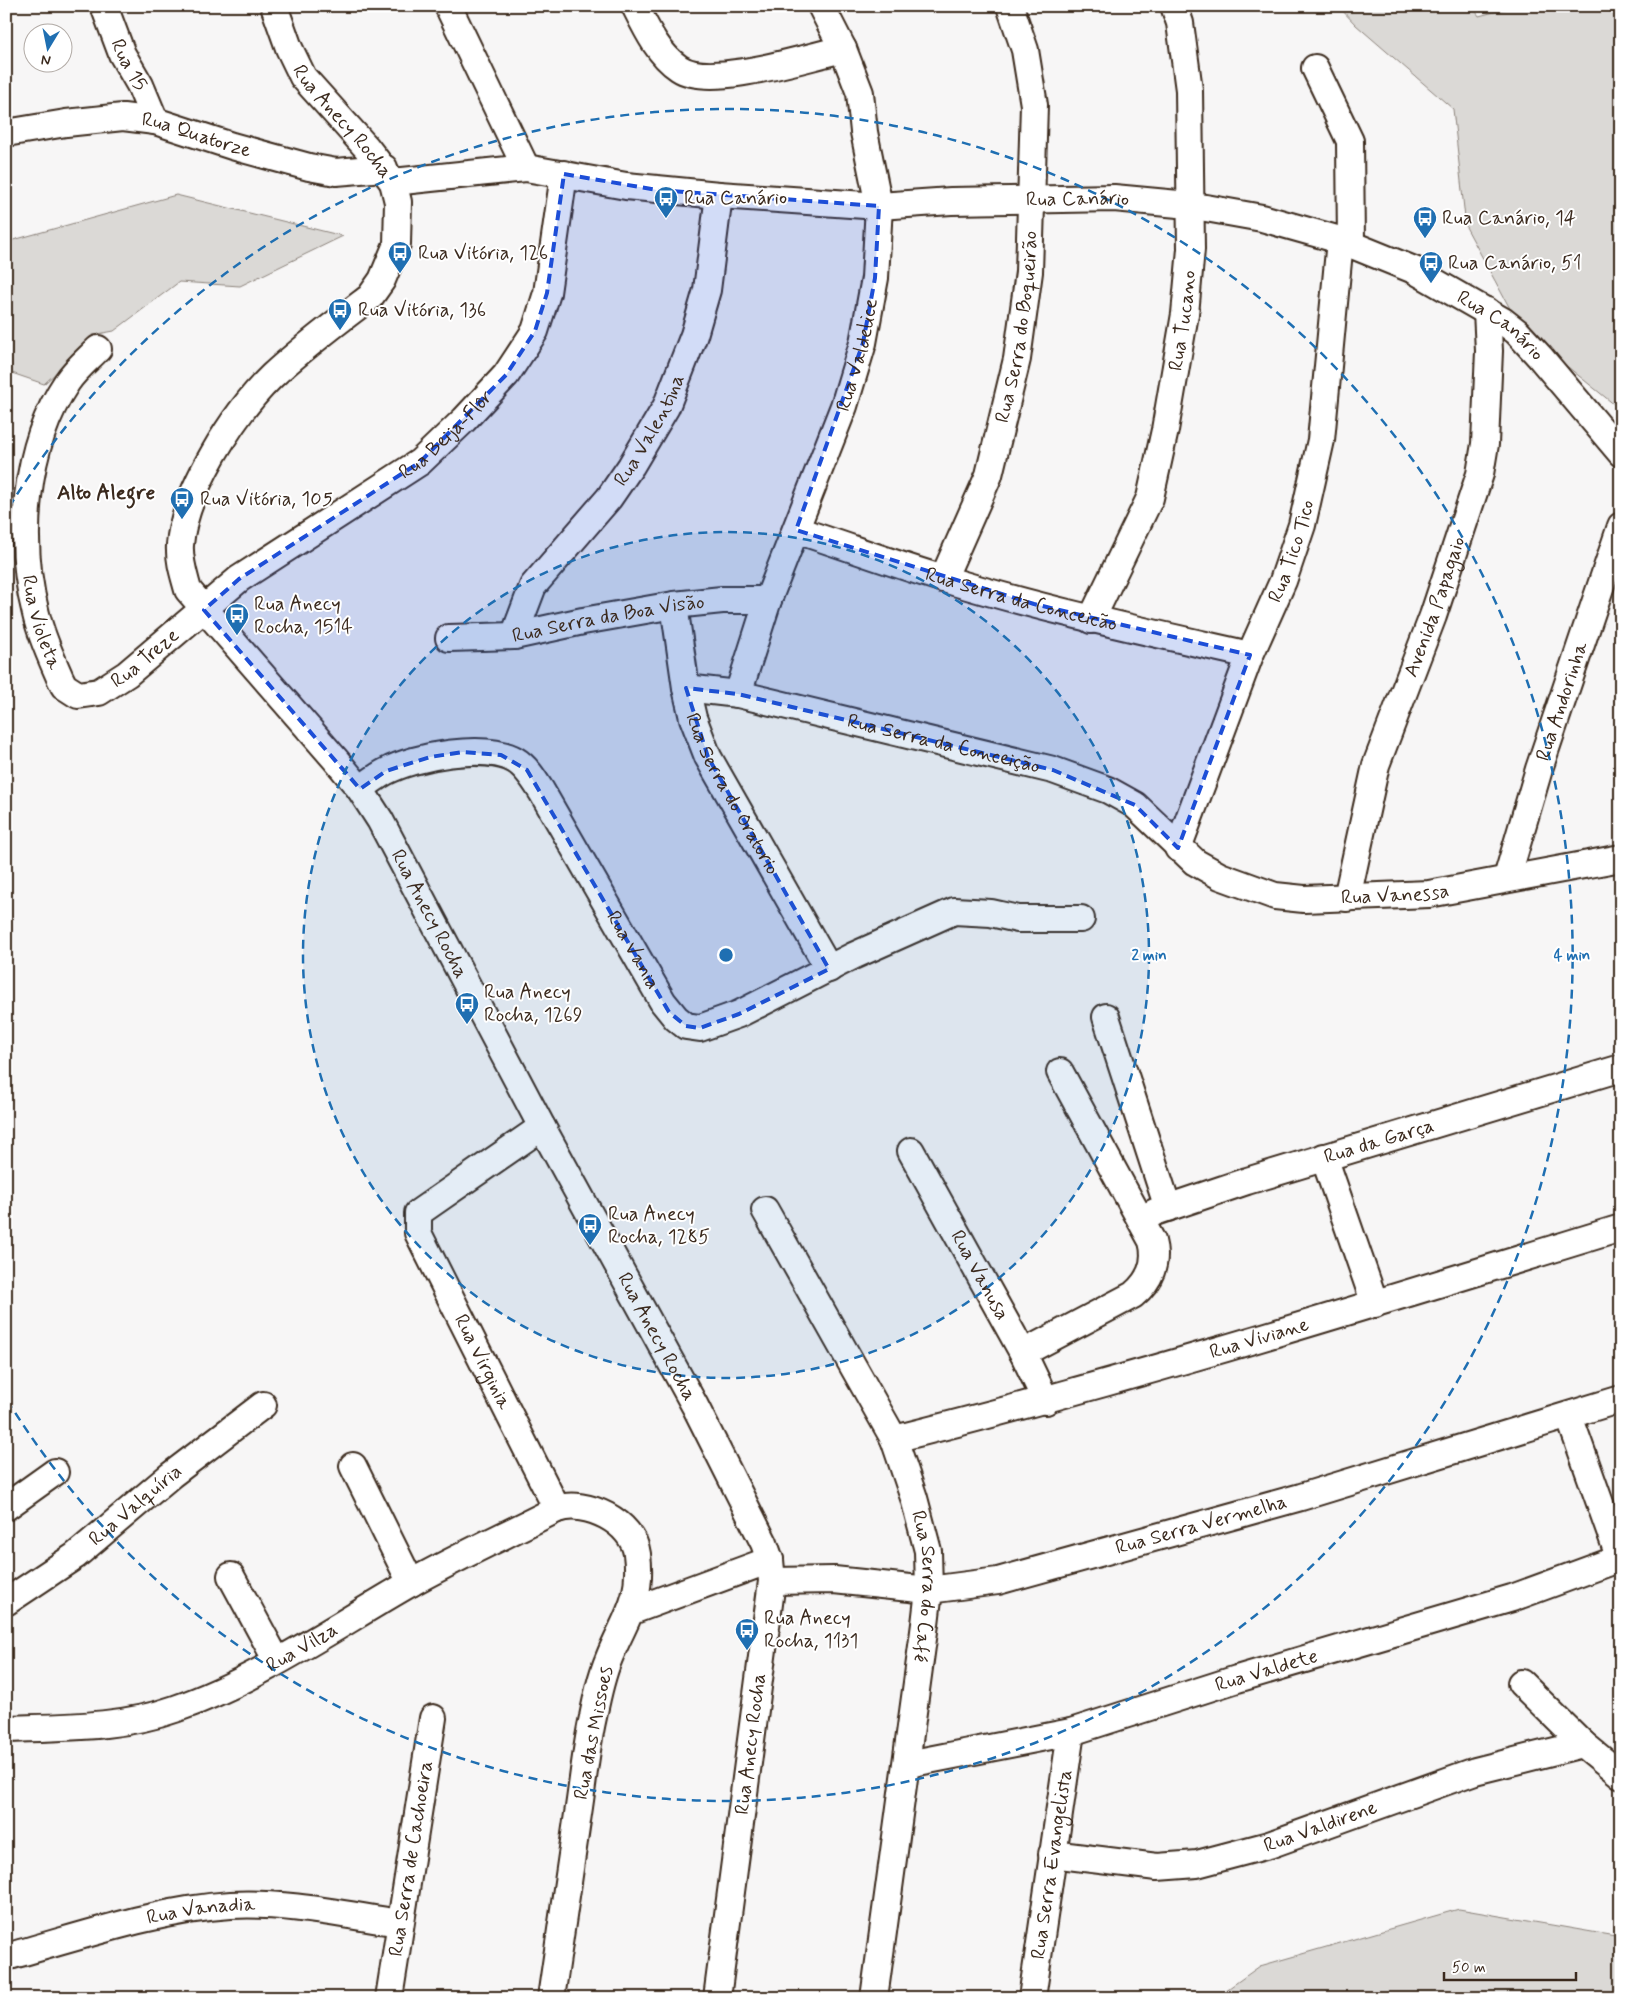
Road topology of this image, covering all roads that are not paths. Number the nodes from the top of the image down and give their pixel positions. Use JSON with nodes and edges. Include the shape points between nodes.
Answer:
{"nodes":[{"id":1,"x":104,"y":6,"type":"edge"},
{"id":2,"x":274,"y":6,"type":"edge"},
{"id":3,"x":448,"y":6,"type":"edge"},
{"id":4,"x":636,"y":6,"type":"edge"},
{"id":5,"x":821,"y":6,"type":"edge"},
{"id":6,"x":1010,"y":6,"type":"edge"},
{"id":7,"x":1174,"y":6,"type":"edge"},
{"id":8,"x":844,"y":49,"type":"junction"},
{"id":9,"x":1315,"y":68,"type":"dead end"},
{"id":10,"x":155,"y":121,"type":"junction"},
{"id":11,"x":6,"y":133,"type":"edge"},
{"id":12,"x":526,"y":168,"type":"junction"},
{"id":13,"x":564,"y":174,"type":"junction"},
{"id":14,"x":388,"y":175,"type":"junction"},
{"id":15,"x":720,"y":195,"type":"junction"},
{"id":16,"x":1030,"y":199,"type":"junction"},
{"id":17,"x":1189,"y":205,"type":"junction"},
{"id":18,"x":879,"y":206,"type":"junction"},
{"id":19,"x":1346,"y":242,"type":"junction"},
{"id":20,"x":1487,"y":311,"type":"junction"},
{"id":21,"x":98,"y":349,"type":"dead end"},
{"id":22,"x":1621,"y":452,"type":"edge"},
{"id":23,"x":1621,"y":526,"type":"edge"},
{"id":24,"x":796,"y":530,"type":"junction"},
{"id":25,"x":943,"y":579,"type":"junction"},
{"id":26,"x":768,"y":600,"type":"junction"},
{"id":27,"x":674,"y":605,"type":"junction"},
{"id":28,"x":204,"y":610,"type":"junction"},
{"id":29,"x":1091,"y":620,"type":"junction"},
{"id":30,"x":514,"y":636,"type":"junction"},
{"id":31,"x":449,"y":638,"type":"dead end"},
{"id":32,"x":1250,"y":655,"type":"junction"},
{"id":33,"x":686,"y":688,"type":"junction"},
{"id":34,"x":738,"y":694,"type":"junction"},
{"id":35,"x":78,"y":695,"type":"joint"},
{"id":36,"x":360,"y":789,"type":"junction"},
{"id":37,"x":1178,"y":848,"type":"junction"},
{"id":38,"x":1621,"y":858,"type":"edge"},
{"id":39,"x":1507,"y":878,"type":"junction"},
{"id":40,"x":1347,"y":898,"type":"junction"},
{"id":41,"x":1081,"y":919,"type":"dead end"},
{"id":42,"x":829,"y":969,"type":"junction"},
{"id":43,"x":1106,"y":1017,"type":"dead end"},
{"id":44,"x":1621,"y":1068,"type":"edge"},
{"id":45,"x":1060,"y":1072,"type":"dead end"},
{"id":46,"x":542,"y":1127,"type":"junction"},
{"id":47,"x":911,"y":1151,"type":"dead end"},
{"id":48,"x":1324,"y":1157,"type":"junction"},
{"id":49,"x":1168,"y":1208,"type":"junction"},
{"id":50,"x":765,"y":1210,"type":"dead end"},
{"id":51,"x":1141,"y":1220,"type":"junction"},
{"id":52,"x":1621,"y":1228,"type":"edge"},
{"id":53,"x":1375,"y":1304,"type":"junction"},
{"id":54,"x":1023,"y":1353,"type":"junction"},
{"id":55,"x":1621,"y":1399,"type":"edge"},
{"id":56,"x":1046,"y":1401,"type":"junction"},
{"id":57,"x":263,"y":1405,"type":"dead end"},
{"id":58,"x":1569,"y":1416,"type":"junction"},
{"id":59,"x":894,"y":1439,"type":"junction"},
{"id":60,"x":353,"y":1466,"type":"dead end"},
{"id":61,"x":54,"y":1472,"type":"dead end"},
{"id":62,"x":6,"y":1507,"type":"edge"},
{"id":63,"x":567,"y":1507,"type":"junction"},
{"id":64,"x":1620,"y":1560,"type":"edge"},
{"id":65,"x":771,"y":1571,"type":"junction"},
{"id":66,"x":231,"y":1576,"type":"dead end"},
{"id":67,"x":411,"y":1583,"type":"junction"},
{"id":68,"x":929,"y":1590,"type":"junction"},
{"id":69,"x":6,"y":1602,"type":"edge"},
{"id":70,"x":632,"y":1611,"type":"junction"},
{"id":71,"x":277,"y":1661,"type":"junction"},
{"id":72,"x":1521,"y":1683,"type":"dead end"},
{"id":73,"x":433,"y":1718,"type":"dead end"},
{"id":74,"x":6,"y":1729,"type":"edge"},
{"id":75,"x":1071,"y":1732,"type":"junction"},
{"id":76,"x":1583,"y":1744,"type":"junction"},
{"id":77,"x":908,"y":1764,"type":"junction"},
{"id":78,"x":1621,"y":1775,"type":"edge"},
{"id":79,"x":1052,"y":1854,"type":"junction"},
{"id":80,"x":400,"y":1923,"type":"junction"},
{"id":81,"x":6,"y":1957,"type":"edge"},
{"id":82,"x":389,"y":1998,"type":"edge"},
{"id":83,"x":551,"y":1998,"type":"edge"},
{"id":84,"x":717,"y":1998,"type":"edge"},
{"id":85,"x":874,"y":1998,"type":"edge"},
{"id":86,"x":1032,"y":1998,"type":"edge"}],
"edges":[{"from":1,"to":10,"type":"street","name":"Rua 15","via":[[122,54]]},
{"from":2,"to":14,"type":"street","name":"Rua Anecy Rocha","via":[[303,77]]},
{"from":3,"to":12,"type":"street"},
{"from":4,"to":8,"type":"street","via":[[665,55],[680,69],[699,75],[731,75]]},
{"from":5,"to":8,"type":"street","name":"Rua Valdelice"},
{"from":6,"to":16,"type":"street","name":"Rua Serra do Boqueirão","via":[[1025,50],[1034,105]]},
{"from":7,"to":17,"type":"street","name":"Rua Tucano","via":[[1180,23],[1189,90]]},
{"from":8,"to":18,"type":"street","name":"Rua Valdelice","via":[[860,93],[864,132]]},
{"from":9,"to":19,"type":"street","name":"Rua Tico Tico","via":[[1350,141]]},
{"from":10,"to":11,"type":"street","name":"Rua Quatorze","via":[[123,117]]},
{"from":10,"to":14,"type":"street","name":"Rua Quatorze","via":[[310,167]]},
{"from":12,"to":13,"type":"street","name":"Rua Canário"},
{"from":12,"to":14,"type":"street","name":"Rua Canário"},
{"from":13,"to":15,"type":"street","name":"Rua Canário","via":[[641,188]]},
{"from":13,"to":28,"type":"street","name":"Rua Beija-Flôr","via":[[547,293],[534,330],[506,375],[420,462],[260,565]]},
{"from":14,"to":28,"type":"street","name":"Rua Anecy Rocha","via":[[398,202],[397,244],[382,280],[370,297],[272,377],[239,414],[218,444],[202,476],[180,545],[181,567],[188,590]]},
{"from":15,"to":18,"type":"street","name":"Rua Canário"},
{"from":15,"to":30,"type":"street","name":"Rua Valentina","via":[[707,290],[666,408],[609,498],[533,586]]},
{"from":16,"to":17,"type":"street","name":"Rua Canário","via":[[1114,198]]},
{"from":16,"to":18,"type":"street","name":"Rua Canário"},
{"from":16,"to":25,"type":"street","name":"Rua Serra do Boqueirão","via":[[1028,272],[1017,359],[1005,416],[989,475]]},
{"from":17,"to":19,"type":"street","name":"Rua Canário","via":[[1262,218]]},
{"from":17,"to":29,"type":"street","name":"Rua Tucano","via":[[1191,249],[1185,314],[1166,430],[1150,498]]},
{"from":18,"to":24,"type":"street","name":"Rua Valdelice","via":[[875,278],[863,343],[844,406]]},
{"from":19,"to":20,"type":"street","name":"Rua Canário","via":[[1414,270]]},
{"from":19,"to":32,"type":"street","name":"Rua Tico Tico","via":[[1314,479],[1283,581]]},
{"from":20,"to":22,"type":"street","name":"Rua Canário","via":[[1517,332]]},
{"from":20,"to":40,"type":"street","name":"Avenida Papagaio","via":[[1489,351],[1485,444],[1480,474],[1433,616],[1376,766]]},
{"from":21,"to":35,"type":"street","name":"Rua Violeta","via":[[67,382],[45,422],[27,498],[30,579],[36,614],[64,686]]},
{"from":23,"to":39,"type":"street","name":"Rua Andorinha","via":[[1539,769]]},
{"from":24,"to":25,"type":"street","name":"Rua Serra da Conceicão"},
{"from":24,"to":26,"type":"street","name":"Rua Valdelice"},
{"from":25,"to":29,"type":"street","name":"Rua Serra da Conceicão"},
{"from":26,"to":27,"type":"street","name":"Rua Serra da Boa Visão"},
{"from":26,"to":34,"type":"street","name":"Rua Valdelice"},
{"from":27,"to":30,"type":"street","name":"Rua Serra da Boa Visão","via":[[583,620]]},
{"from":27,"to":33,"type":"street","name":"Rua Serra do Oratorio"},
{"from":28,"to":35,"type":"street","name":"Rua Treze","via":[[127,674],[99,692]]},
{"from":28,"to":36,"type":"street","name":"Rua Anecy Rocha"},
{"from":29,"to":32,"type":"street","name":"Rua Serra da Conceicão"},
{"from":30,"to":31,"type":"street","name":"Rua Serra da Boa Visão"},
{"from":32,"to":37,"type":"street","name":"Rua Tico Tico"},
{"from":33,"to":34,"type":"street","name":"Rua Serra da Conceição"},
{"from":33,"to":42,"type":"street","name":"Rua Serra do Oratorio","via":[[708,757]]},
{"from":34,"to":37,"type":"street","name":"Rua Serra da Conceição","via":[[1053,770],[1108,790],[1135,805]]},
{"from":36,"to":42,"type":"street","name":"Rua Vania","via":[[386,771],[430,757],[483,752],[515,760],[527,770],[542,792],[663,1002],[686,1026],[700,1028],[739,1014]]},
{"from":36,"to":46,"type":"street","name":"Rua Anecy Rocha","via":[[380,820]]},
{"from":37,"to":40,"type":"street","name":"Rua Vanessa","via":[[1220,876],[1275,896]]},
{"from":38,"to":39,"type":"street","name":"Rua Vanessa"},
{"from":39,"to":40,"type":"street","name":"Rua Vanessa","via":[[1429,894]]},
{"from":41,"to":42,"type":"street","name":"Rua Vania","via":[[1018,920],[991,913],[954,911]]},
{"from":43,"to":49,"type":"street"},
{"from":44,"to":48,"type":"street","name":"Rua da Garça"},
{"from":45,"to":51,"type":"street"},
{"from":46,"to":63,"type":"street","name":"Rua Virginia","via":[[418,1213],[418,1233]]},
{"from":46,"to":65,"type":"street","name":"Rua Anecy Rocha","via":[[695,1406],[764,1544]]},
{"from":47,"to":54,"type":"street","name":"Rua Vanusa"},
{"from":48,"to":49,"type":"street","name":"Rua da Garça"},
{"from":48,"to":53,"type":"street"},
{"from":49,"to":51,"type":"street","name":"Rua da Garça"},
{"from":50,"to":59,"type":"street","name":"Rua Serra do Café"},
{"from":51,"to":54,"type":"street","via":[[1155,1251],[1145,1286]]},
{"from":52,"to":53,"type":"street","name":"Rua Viviane"},
{"from":53,"to":56,"type":"street","name":"Rua Viviane"},
{"from":54,"to":56,"type":"street","name":"Rua Vanusa"},
{"from":55,"to":58,"type":"street","name":"Rua Serra Vermelha"},
{"from":56,"to":59,"type":"street","name":"Rua Viviane"},
{"from":57,"to":69,"type":"street","name":"Rua Valquíria","via":[[74,1556]]},
{"from":58,"to":64,"type":"street"},
{"from":58,"to":68,"type":"street","name":"Rua Serra Vermelha","via":[[1038,1572],[998,1582]]},
{"from":59,"to":68,"type":"street","name":"Rua Serra do Café","via":[[928,1551]]},
{"from":60,"to":67,"type":"street"},
{"from":61,"to":62,"type":"street"},
{"from":63,"to":67,"type":"street","name":"Rua Vilza"},
{"from":63,"to":70,"type":"street","name":"Rua das Missoes","via":[[608,1518],[632,1538],[639,1576]]},
{"from":64,"to":75,"type":"street","name":"Rua Valdete","via":[[1512,1598]]},
{"from":65,"to":68,"type":"street","name":"Rua Serra Vermelha"},
{"from":65,"to":70,"type":"street","name":"Rua Serra Vermelha"},
{"from":65,"to":84,"type":"street","name":"Rua Anecy Rocha"},
{"from":66,"to":71,"type":"street"},
{"from":67,"to":71,"type":"street","name":"Rua Vilza"},
{"from":68,"to":77,"type":"street","name":"Rua Serra do Café"},
{"from":70,"to":83,"type":"street","name":"Rua das Missoes","via":[[608,1658],[592,1720]]},
{"from":71,"to":74,"type":"street","name":"Rua Vilza","via":[[174,1710],[137,1719]]},
{"from":72,"to":76,"type":"street"},
{"from":73,"to":80,"type":"street","name":"Rua Serra de Cachoeira"},
{"from":75,"to":77,"type":"street","name":"Rua Valdete"},
{"from":75,"to":79,"type":"street","name":"Rua Serra Evangelista"},
{"from":76,"to":78,"type":"street"},
{"from":76,"to":79,"type":"street","name":"Rua Valdirene","via":[[1475,1771],[1269,1845],[1197,1864],[1157,1867]]},
{"from":77,"to":85,"type":"street","name":"Rua Serra do Café"},
{"from":79,"to":86,"type":"street","name":"Rua Serra Evangelista"},
{"from":80,"to":81,"type":"street","name":"Rua Vanadia","via":[[285,1906],[231,1905],[159,1916]]},
{"from":80,"to":82,"type":"street","name":"Rua Serra de Cachoeira"}]}
